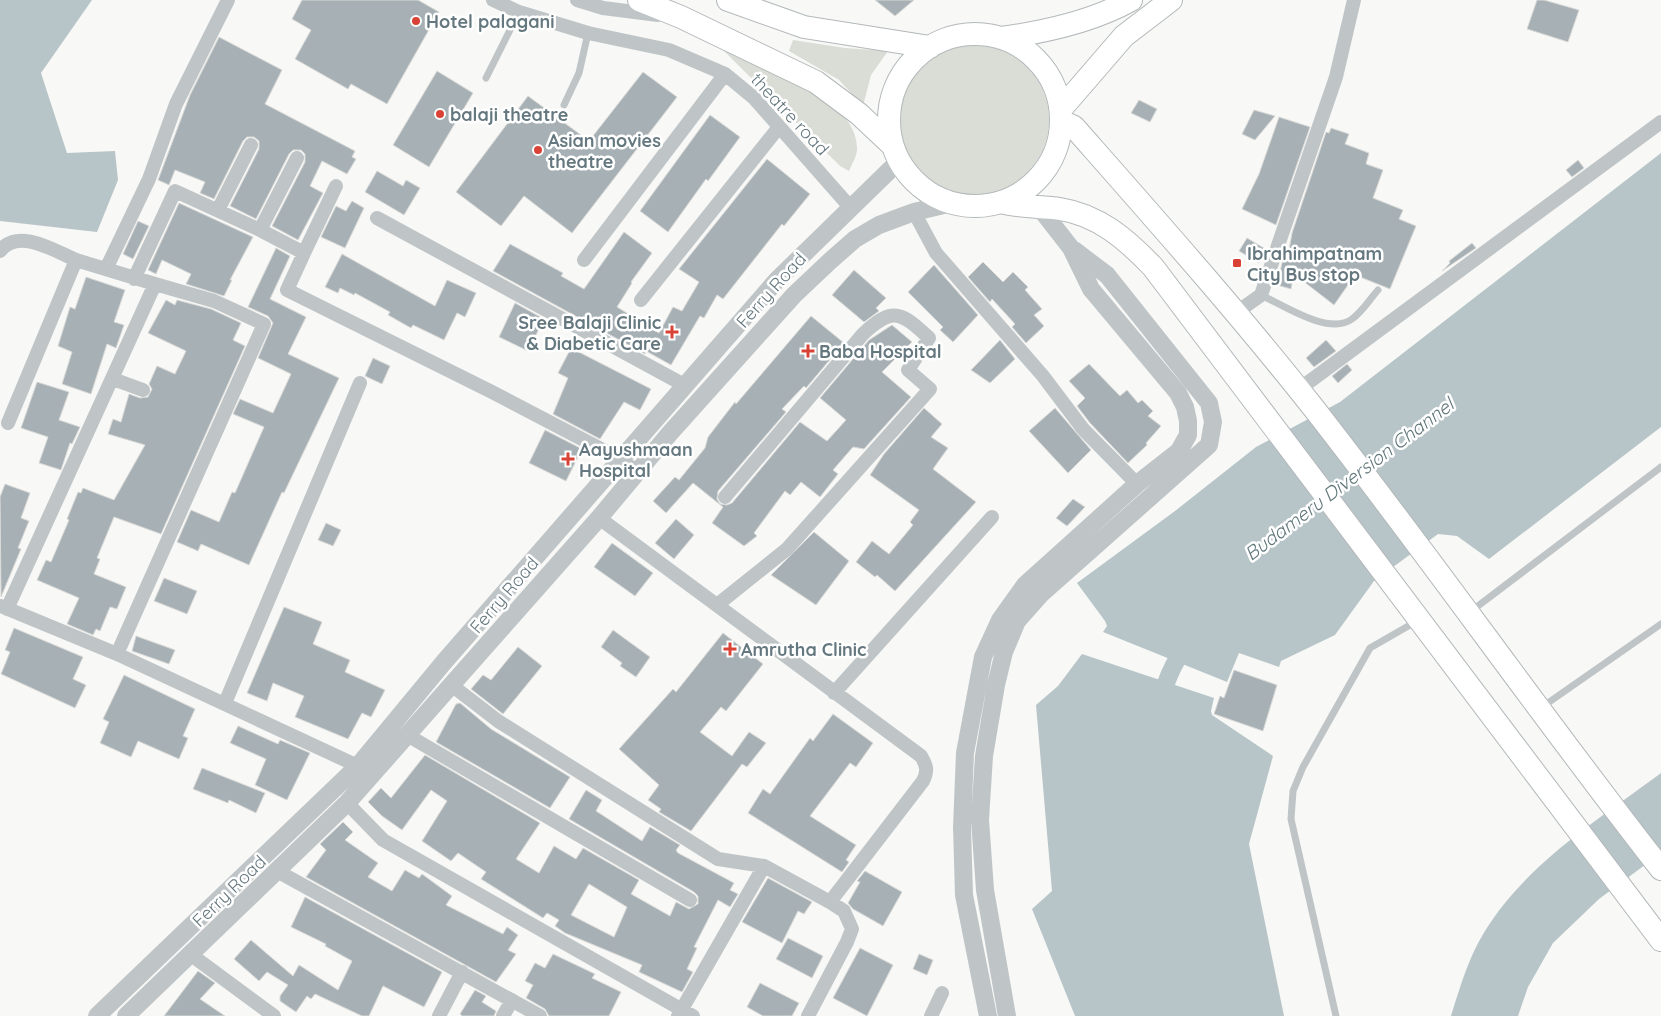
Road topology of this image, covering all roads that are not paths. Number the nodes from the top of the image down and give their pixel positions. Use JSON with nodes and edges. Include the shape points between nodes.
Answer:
{"nodes":[{"id":1,"x":228,"y":0,"type":"edge"},
{"id":2,"x":493,"y":0,"type":"edge"},
{"id":3,"x":577,"y":0,"type":"edge"},
{"id":4,"x":639,"y":0,"type":"edge"},
{"id":5,"x":1131,"y":0,"type":"edge"},
{"id":6,"x":1171,"y":0,"type":"edge"},
{"id":7,"x":1354,"y":0,"type":"edge"},
{"id":8,"x":741,"y":2,"type":"edge"},
{"id":9,"x":519,"y":12,"type":"junction"},
{"id":10,"x":681,"y":17,"type":"junction"},
{"id":11,"x":588,"y":33,"type":"junction"},
{"id":12,"x":1001,"y":38,"type":"junction"},
{"id":13,"x":930,"y":47,"type":"junction"},
{"id":14,"x":725,"y":74,"type":"junction"},
{"id":15,"x":486,"y":78,"type":"dead end"},
{"id":16,"x":564,"y":105,"type":"dead end"},
{"id":17,"x":1061,"y":115,"type":"junction"},
{"id":18,"x":1661,"y":122,"type":"edge"},
{"id":19,"x":779,"y":128,"type":"junction"},
{"id":20,"x":251,"y":145,"type":"dead end"},
{"id":21,"x":896,"y":153,"type":"junction"},
{"id":22,"x":297,"y":158,"type":"dead end"},
{"id":23,"x":336,"y":186,"type":"dead end"},
{"id":24,"x":1002,"y":202,"type":"junction"},
{"id":25,"x":952,"y":203,"type":"junction"},
{"id":26,"x":850,"y":207,"type":"junction"},
{"id":27,"x":1039,"y":207,"type":"junction"},
{"id":28,"x":218,"y":210,"type":"junction"},
{"id":29,"x":914,"y":212,"type":"junction"},
{"id":30,"x":377,"y":218,"type":"dead end"},
{"id":31,"x":260,"y":230,"type":"junction"},
{"id":32,"x":1071,"y":248,"type":"junction"},
{"id":33,"x":0,"y":251,"type":"edge"},
{"id":34,"x":304,"y":253,"type":"junction"},
{"id":35,"x":76,"y":260,"type":"junction"},
{"id":36,"x":584,"y":260,"type":"dead end"},
{"id":37,"x":106,"y":269,"type":"junction"},
{"id":38,"x":134,"y":279,"type":"junction"},
{"id":39,"x":777,"y":280,"type":"junction"},
{"id":40,"x":155,"y":284,"type":"junction"},
{"id":41,"x":1378,"y":290,"type":"dead end"},
{"id":42,"x":794,"y":295,"type":"junction"},
{"id":43,"x":1261,"y":295,"type":"junction"},
{"id":44,"x":641,"y":300,"type":"dead end"},
{"id":45,"x":1237,"y":312,"type":"junction"},
{"id":46,"x":112,"y":379,"type":"junction"},
{"id":47,"x":360,"y":383,"type":"dead end"},
{"id":48,"x":686,"y":386,"type":"junction"},
{"id":49,"x":143,"y":390,"type":"dead end"},
{"id":50,"x":1304,"y":398,"type":"junction"},
{"id":51,"x":8,"y":424,"type":"dead end"},
{"id":52,"x":622,"y":460,"type":"junction"},
{"id":53,"x":1661,"y":466,"type":"edge"},
{"id":54,"x":637,"y":472,"type":"junction"},
{"id":55,"x":1137,"y":484,"type":"junction"},
{"id":56,"x":726,"y":497,"type":"dead end"},
{"id":57,"x":992,"y":517,"type":"dead end"},
{"id":58,"x":599,"y":518,"type":"junction"},
{"id":59,"x":717,"y":605,"type":"junction"},
{"id":60,"x":4,"y":607,"type":"edge"},
{"id":61,"x":1468,"y":614,"type":"junction"},
{"id":62,"x":1419,"y":619,"type":"junction"},
{"id":63,"x":1661,"y":624,"type":"edge"},
{"id":64,"x":117,"y":654,"type":"junction"},
{"id":65,"x":444,"y":662,"type":"junction"},
{"id":66,"x":454,"y":679,"type":"junction"},
{"id":67,"x":834,"y":693,"type":"junction"},
{"id":68,"x":225,"y":703,"type":"junction"},
{"id":69,"x":1539,"y":709,"type":"junction"},
{"id":70,"x":407,"y":735,"type":"junction"},
{"id":71,"x":364,"y":771,"type":"junction"},
{"id":72,"x":346,"y":803,"type":"junction"},
{"id":73,"x":764,"y":866,"type":"junction"},
{"id":74,"x":1661,"y":869,"type":"edge"},
{"id":75,"x":277,"y":871,"type":"junction"},
{"id":76,"x":690,"y":900,"type":"dead end"},
{"id":77,"x":830,"y":902,"type":"junction"},
{"id":78,"x":1658,"y":936,"type":"edge"},
{"id":79,"x":190,"y":954,"type":"junction"},
{"id":80,"x":462,"y":972,"type":"junction"},
{"id":81,"x":942,"y":993,"type":"dead end"},
{"id":82,"x":512,"y":1000,"type":"junction"},
{"id":83,"x":684,"y":1014,"type":"edge"},
{"id":84,"x":97,"y":1016,"type":"edge"},
{"id":85,"x":126,"y":1016,"type":"edge"},
{"id":86,"x":274,"y":1016,"type":"edge"},
{"id":87,"x":439,"y":1016,"type":"edge"},
{"id":88,"x":503,"y":1016,"type":"edge"},
{"id":89,"x":540,"y":1016,"type":"edge"},
{"id":90,"x":808,"y":1016,"type":"edge"},
{"id":91,"x":931,"y":1016,"type":"edge"},
{"id":92,"x":988,"y":1016,"type":"edge"},
{"id":93,"x":1008,"y":1016,"type":"edge"},
{"id":94,"x":1336,"y":1016,"type":"edge"}],
"edges":[{"from":1,"to":37,"type":"street","via":[[176,104],[149,179]]},
{"from":2,"to":9,"type":"street","name":"theatre road"},
{"from":3,"to":10,"type":"street","via":[[602,8]]},
{"from":4,"to":10,"type":"highway"},
{"from":5,"to":12,"type":"highway","via":[[1084,20]]},
{"from":6,"to":17,"type":"highway","via":[[1124,36]]},
{"from":7,"to":43,"type":"street","via":[[1336,77]]},
{"from":8,"to":13,"type":"highway","via":[[804,27]]},
{"from":9,"to":11,"type":"street","name":"theatre road"},
{"from":9,"to":15,"type":"lane"},
{"from":10,"to":21,"type":"highway","via":[[816,82],[859,114]]},
{"from":11,"to":14,"type":"street","name":"theatre road","via":[[669,50]]},
{"from":11,"to":16,"type":"lane","via":[[579,73]]},
{"from":12,"to":13,"type":"highway","via":[[965,35]]},
{"from":12,"to":17,"type":"highway","via":[[1023,49],[1041,65],[1054,86]]},
{"from":13,"to":21,"type":"highway","via":[[912,61],[899,80],[891,101],[888,123]]},
{"from":14,"to":19,"type":"street","name":"theatre road","via":[[754,98]]},
{"from":14,"to":36,"type":"street"},
{"from":17,"to":24,"type":"highway","via":[[1061,133],[1054,155],[1041,176],[1024,192]]},
{"from":17,"to":45,"type":"highway"},
{"from":18,"to":50,"type":"street"},
{"from":19,"to":26,"type":"street","name":"theatre road"},
{"from":19,"to":44,"type":"street"},
{"from":20,"to":28,"type":"street"},
{"from":21,"to":25,"type":"highway","via":[[921,188]]},
{"from":21,"to":26,"type":"street","name":"Ferry Road"},
{"from":22,"to":31,"type":"street"},
{"from":23,"to":34,"type":"street"},
{"from":24,"to":25,"type":"highway","via":[[977,206]]},
{"from":24,"to":27,"type":"highway"},
{"from":25,"to":29,"type":"street","name":"Ferry Road"},
{"from":26,"to":39,"type":"street","name":"Ferry Road"},
{"from":27,"to":32,"type":"street"},
{"from":27,"to":62,"type":"highway","via":[[1092,218],[1124,238],[1153,268]]},
{"from":28,"to":31,"type":"street"},
{"from":28,"to":38,"type":"street","via":[[175,191]]},
{"from":29,"to":42,"type":"street","name":"Ferry Road","via":[[879,225],[855,239]]},
{"from":29,"to":55,"type":"street","via":[[936,253],[1042,376],[1083,430]]},
{"from":30,"to":48,"type":"street"},
{"from":31,"to":34,"type":"street"},
{"from":32,"to":55,"type":"street","via":[[1091,289],[1178,393],[1185,407],[1188,435],[1179,451]]},
{"from":32,"to":93,"type":"street","via":[[1113,282],[1209,403],[1213,422],[1209,445],[1041,594],[1017,621],[1004,652],[984,756],[980,820],[984,890]]},
{"from":33,"to":35,"type":"street","via":[[10,241],[19,240]]},
{"from":34,"to":52,"type":"street","via":[[287,290]]},
{"from":35,"to":37,"type":"street"},
{"from":35,"to":51,"type":"street"},
{"from":37,"to":38,"type":"street"},
{"from":38,"to":40,"type":"street"},
{"from":39,"to":42,"type":"street"},
{"from":39,"to":48,"type":"street","name":"Ferry Road"},
{"from":40,"to":46,"type":"street"},
{"from":40,"to":64,"type":"street","via":[[214,301],[264,324]]},
{"from":41,"to":43,"type":"lane","via":[[1351,320],[1340,325],[1326,325]]},
{"from":42,"to":54,"type":"street","name":"Ferry Road"},
{"from":43,"to":45,"type":"street"},
{"from":45,"to":50,"type":"highway"},
{"from":46,"to":49,"type":"street"},
{"from":46,"to":60,"type":"street"},
{"from":47,"to":68,"type":"street"},
{"from":48,"to":52,"type":"street","name":"Ferry Road"},
{"from":50,"to":61,"type":"highway"},
{"from":52,"to":54,"type":"street"},
{"from":52,"to":65,"type":"street","name":"Ferry Road"},
{"from":53,"to":61,"type":"lane"},
{"from":54,"to":58,"type":"street","name":"Ferry Road"},
{"from":55,"to":92,"type":"street","via":[[1025,585],[1000,620],[983,657],[965,753],[962,827],[964,894]]},
{"from":56,"to":59,"type":"street","via":[[879,319],[898,314],[929,338],[908,370],[930,389],[786,549]]},
{"from":57,"to":67,"type":"street"},
{"from":58,"to":59,"type":"street"},
{"from":58,"to":66,"type":"street","name":"Ferry Road"},
{"from":59,"to":67,"type":"street"},
{"from":60,"to":64,"type":"street"},
{"from":61,"to":69,"type":"highway"},
{"from":62,"to":78,"type":"highway"},
{"from":62,"to":94,"type":"lane","via":[[1370,648],[1303,767],[1293,791],[1291,819]]},
{"from":63,"to":69,"type":"lane"},
{"from":64,"to":68,"type":"street"},
{"from":65,"to":66,"type":"street"},
{"from":65,"to":71,"type":"street","name":"Ferry Road"},
{"from":66,"to":70,"type":"street","name":"Ferry Road"},
{"from":66,"to":73,"type":"street","via":[[498,721],[718,859]]},
{"from":67,"to":77,"type":"street","via":[[921,756],[927,772]]},
{"from":68,"to":71,"type":"street"},
{"from":69,"to":74,"type":"highway"},
{"from":70,"to":71,"type":"street","name":"Ferry Road"},
{"from":70,"to":76,"type":"street"},
{"from":71,"to":72,"type":"street","name":"Ferry Road"},
{"from":71,"to":84,"type":"street","name":"Ferry Road"},
{"from":72,"to":75,"type":"street","name":"Ferry Road"},
{"from":72,"to":83,"type":"street","via":[[383,840]]},
{"from":73,"to":77,"type":"street"},
{"from":73,"to":83,"type":"street"},
{"from":75,"to":79,"type":"street","name":"Ferry Road"},
{"from":75,"to":80,"type":"street"},
{"from":77,"to":90,"type":"street","via":[[844,911],[852,929]]},
{"from":79,"to":85,"type":"street","name":"Ferry Road"},
{"from":79,"to":86,"type":"street"},
{"from":80,"to":82,"type":"street"},
{"from":80,"to":87,"type":"street"},
{"from":81,"to":91,"type":"street"},
{"from":82,"to":88,"type":"street"},
{"from":82,"to":89,"type":"street"}]}
